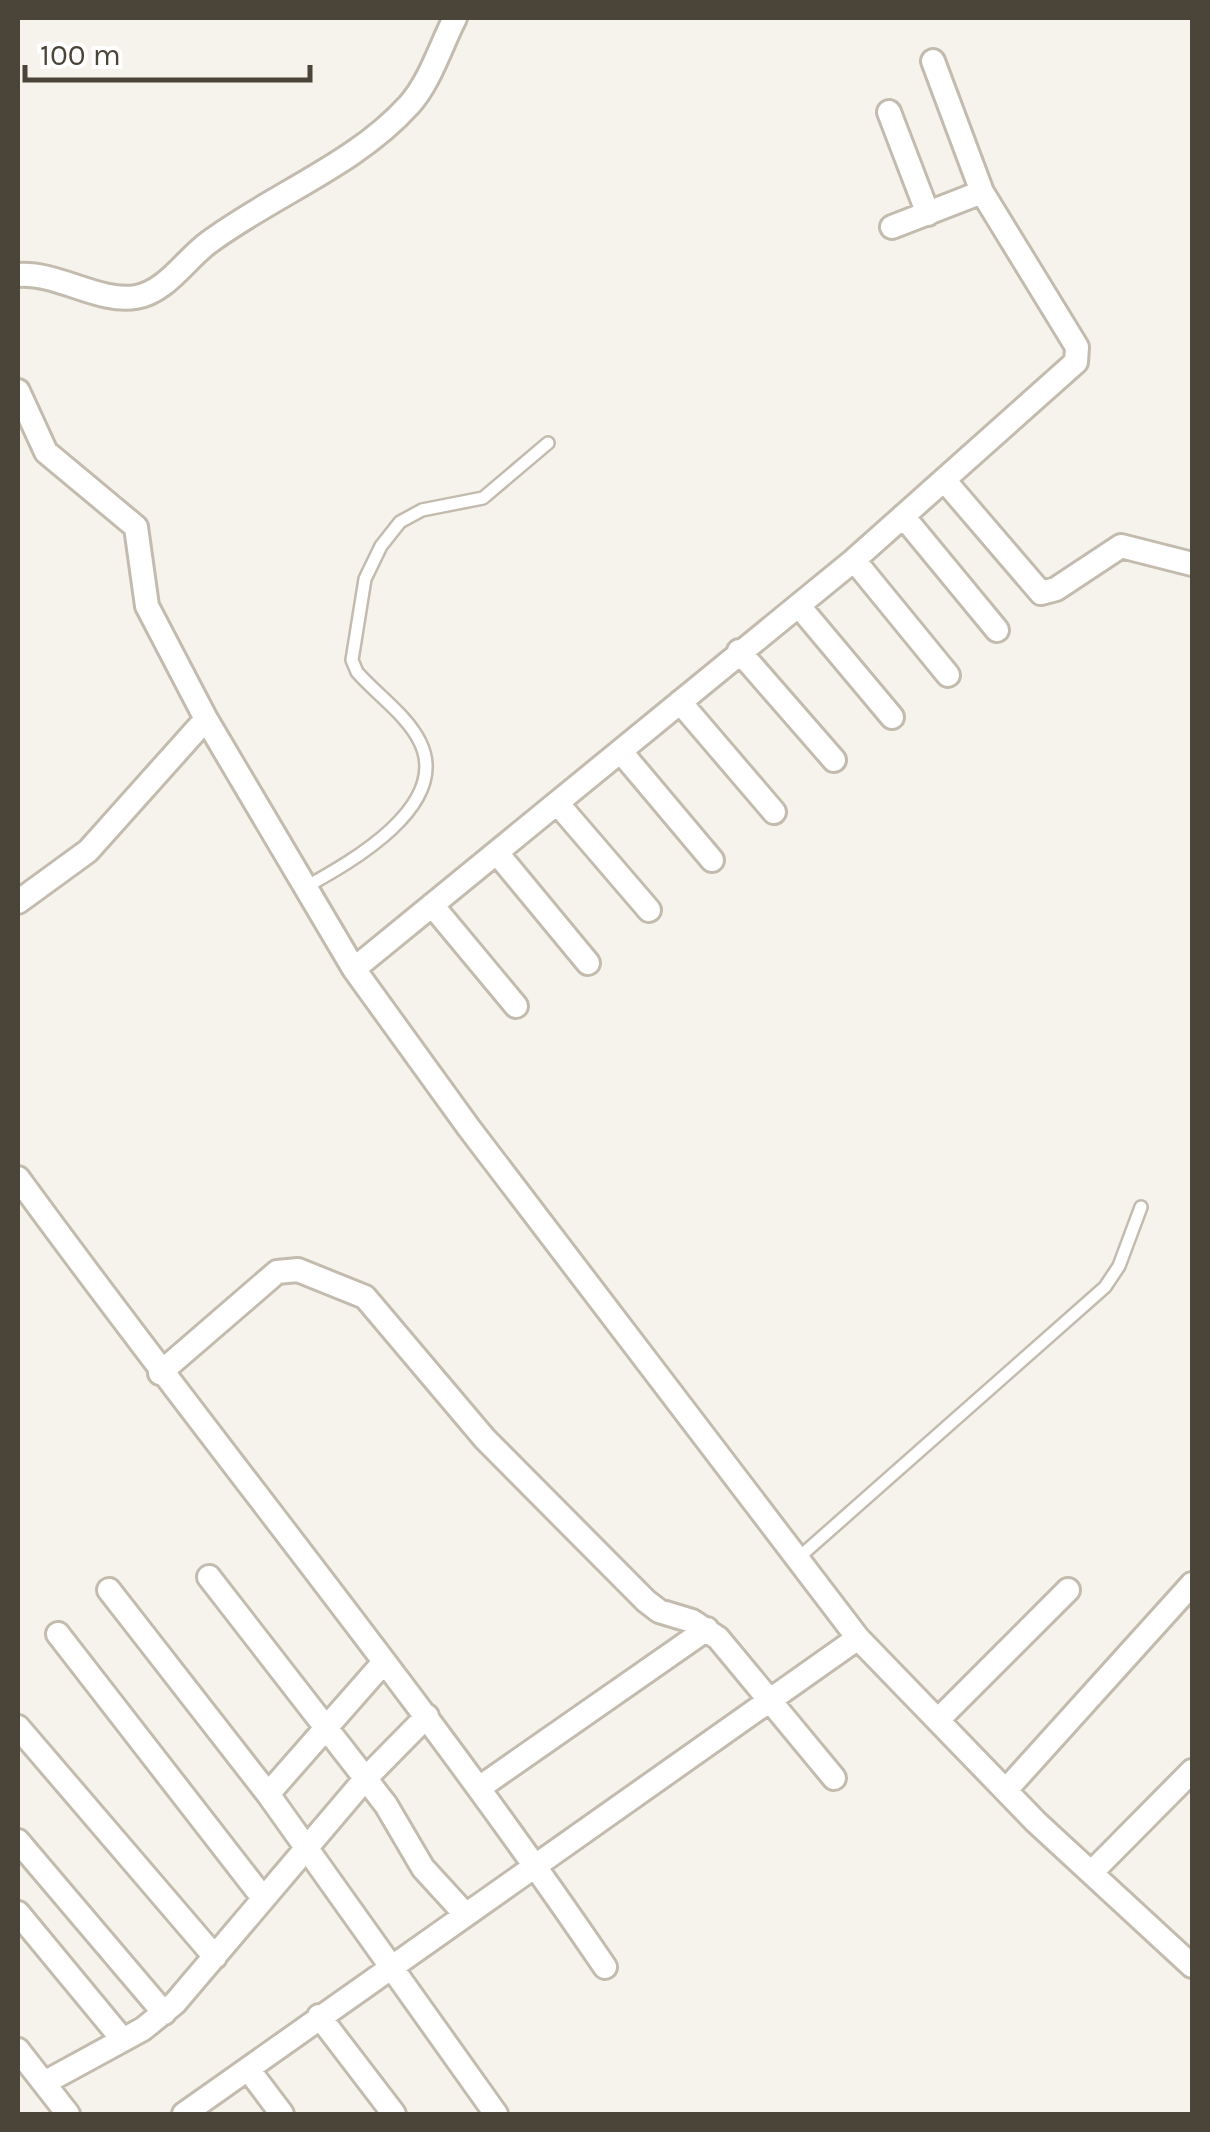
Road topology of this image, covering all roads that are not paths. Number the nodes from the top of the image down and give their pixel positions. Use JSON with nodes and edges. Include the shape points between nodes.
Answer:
{"nodes":[{"id":1,"x":455,"y":18,"type":"edge"},
{"id":2,"x":933,"y":62,"type":"dead end"},
{"id":3,"x":888,"y":112,"type":"dead end"},
{"id":4,"x":982,"y":192,"type":"junction"},
{"id":5,"x":928,"y":214,"type":"junction"},
{"id":6,"x":892,"y":227,"type":"dead end"},
{"id":7,"x":18,"y":276,"type":"edge"},
{"id":8,"x":18,"y":391,"type":"edge"},
{"id":9,"x":548,"y":443,"type":"dead end"},
{"id":10,"x":944,"y":481,"type":"junction"},
{"id":11,"x":903,"y":516,"type":"junction"},
{"id":12,"x":854,"y":560,"type":"junction"},
{"id":13,"x":1192,"y":564,"type":"edge"},
{"id":14,"x":798,"y":606,"type":"junction"},
{"id":15,"x":997,"y":630,"type":"dead end"},
{"id":16,"x":739,"y":651,"type":"junction"},
{"id":17,"x":948,"y":674,"type":"dead end"},
{"id":18,"x":680,"y":702,"type":"junction"},
{"id":19,"x":892,"y":718,"type":"dead end"},
{"id":20,"x":206,"y":720,"type":"junction"},
{"id":21,"x":622,"y":753,"type":"junction"},
{"id":22,"x":834,"y":760,"type":"dead end"},
{"id":23,"x":558,"y":804,"type":"junction"},
{"id":24,"x":774,"y":812,"type":"dead end"},
{"id":25,"x":497,"y":852,"type":"junction"},
{"id":26,"x":712,"y":860,"type":"dead end"},
{"id":27,"x":304,"y":888,"type":"junction"},
{"id":28,"x":18,"y":902,"type":"edge"},
{"id":29,"x":432,"y":905,"type":"junction"},
{"id":30,"x":649,"y":910,"type":"dead end"},
{"id":31,"x":588,"y":964,"type":"dead end"},
{"id":32,"x":354,"y":969,"type":"junction"},
{"id":33,"x":516,"y":1006,"type":"dead end"},
{"id":34,"x":18,"y":1178,"type":"edge"},
{"id":35,"x":1141,"y":1207,"type":"dead end"},
{"id":36,"x":160,"y":1373,"type":"junction"},
{"id":37,"x":796,"y":1560,"type":"junction"},
{"id":38,"x":209,"y":1577,"type":"dead end"},
{"id":39,"x":1192,"y":1584,"type":"edge"},
{"id":40,"x":109,"y":1590,"type":"dead end"},
{"id":41,"x":1068,"y":1590,"type":"dead end"},
{"id":42,"x":707,"y":1629,"type":"junction"},
{"id":43,"x":58,"y":1634,"type":"dead end"},
{"id":44,"x":858,"y":1638,"type":"junction"},
{"id":45,"x":384,"y":1662,"type":"junction"},
{"id":46,"x":770,"y":1701,"type":"junction"},
{"id":47,"x":427,"y":1716,"type":"junction"},
{"id":48,"x":939,"y":1719,"type":"junction"},
{"id":49,"x":18,"y":1727,"type":"edge"},
{"id":50,"x":326,"y":1728,"type":"junction"},
{"id":51,"x":1192,"y":1771,"type":"edge"},
{"id":52,"x":366,"y":1778,"type":"junction"},
{"id":53,"x":834,"y":1778,"type":"dead end"},
{"id":54,"x":479,"y":1788,"type":"junction"},
{"id":55,"x":1006,"y":1790,"type":"junction"},
{"id":56,"x":268,"y":1794,"type":"junction"},
{"id":57,"x":18,"y":1844,"type":"edge"},
{"id":58,"x":307,"y":1849,"type":"junction"},
{"id":59,"x":536,"y":1866,"type":"junction"},
{"id":60,"x":1092,"y":1872,"type":"junction"},
{"id":61,"x":263,"y":1898,"type":"junction"},
{"id":62,"x":18,"y":1912,"type":"edge"},
{"id":63,"x":465,"y":1914,"type":"junction"},
{"id":64,"x":215,"y":1957,"type":"junction"},
{"id":65,"x":389,"y":1966,"type":"junction"},
{"id":66,"x":1192,"y":1966,"type":"edge"},
{"id":67,"x":605,"y":1967,"type":"dead end"},
{"id":68,"x":164,"y":2013,"type":"junction"},
{"id":69,"x":319,"y":2016,"type":"junction"},
{"id":70,"x":124,"y":2040,"type":"junction"},
{"id":71,"x":28,"y":2068,"type":"edge"},
{"id":72,"x":248,"y":2070,"type":"junction"},
{"id":73,"x":68,"y":2114,"type":"edge"},
{"id":74,"x":184,"y":2114,"type":"edge"},
{"id":75,"x":282,"y":2114,"type":"edge"},
{"id":76,"x":394,"y":2114,"type":"edge"},
{"id":77,"x":496,"y":2114,"type":"edge"}],
"edges":[{"from":1,"to":7,"type":"street","via":[[418,93],[398,116],[228,228],[159,288],[120,297],[51,277]]},
{"from":2,"to":4,"type":"street"},
{"from":3,"to":5,"type":"street"},
{"from":4,"to":5,"type":"street"},
{"from":4,"to":10,"type":"street","via":[[1078,358]]},
{"from":5,"to":6,"type":"street"},
{"from":8,"to":20,"type":"street","via":[[46,452],[136,527],[147,606]]},
{"from":9,"to":27,"type":"lane","via":[[494,492],[409,515],[381,546],[365,579],[352,660],[420,742],[424,778],[413,804],[365,854]]},
{"from":10,"to":11,"type":"street"},
{"from":10,"to":13,"type":"street","via":[[1041,593],[1121,546]]},
{"from":11,"to":12,"type":"street"},
{"from":11,"to":15,"type":"street"},
{"from":12,"to":14,"type":"street"},
{"from":12,"to":17,"type":"street"},
{"from":14,"to":16,"type":"street"},
{"from":14,"to":19,"type":"street"},
{"from":16,"to":18,"type":"street"},
{"from":16,"to":22,"type":"street"},
{"from":18,"to":21,"type":"street"},
{"from":18,"to":24,"type":"street"},
{"from":20,"to":27,"type":"street"},
{"from":20,"to":28,"type":"street","via":[[88,851]]},
{"from":21,"to":23,"type":"street"},
{"from":21,"to":26,"type":"street"},
{"from":23,"to":25,"type":"street"},
{"from":23,"to":30,"type":"street"},
{"from":25,"to":29,"type":"street"},
{"from":25,"to":31,"type":"street"},
{"from":27,"to":32,"type":"street"},
{"from":29,"to":32,"type":"street"},
{"from":29,"to":33,"type":"street"},
{"from":32,"to":37,"type":"street"},
{"from":34,"to":36,"type":"street"},
{"from":35,"to":37,"type":"lane","via":[[1105,1287]]},
{"from":36,"to":42,"type":"street","via":[[277,1272],[298,1270],[352,1289],[384,1315],[485,1440],[646,1602]]},
{"from":36,"to":45,"type":"street"},
{"from":37,"to":44,"type":"street"},
{"from":38,"to":50,"type":"street"},
{"from":39,"to":55,"type":"street"},
{"from":40,"to":56,"type":"street"},
{"from":41,"to":48,"type":"street"},
{"from":42,"to":46,"type":"street"},
{"from":42,"to":54,"type":"street"},
{"from":43,"to":61,"type":"street"},
{"from":44,"to":46,"type":"street"},
{"from":44,"to":48,"type":"street"},
{"from":45,"to":47,"type":"street"},
{"from":45,"to":50,"type":"street"},
{"from":46,"to":53,"type":"street"},
{"from":46,"to":59,"type":"street"},
{"from":47,"to":52,"type":"street"},
{"from":47,"to":54,"type":"street"},
{"from":48,"to":55,"type":"street"},
{"from":49,"to":64,"type":"street"},
{"from":50,"to":52,"type":"street"},
{"from":50,"to":56,"type":"street"},
{"from":51,"to":60,"type":"street"},
{"from":52,"to":58,"type":"street"},
{"from":52,"to":63,"type":"street","via":[[423,1868]]},
{"from":54,"to":59,"type":"street"},
{"from":55,"to":60,"type":"street"},
{"from":56,"to":58,"type":"street"},
{"from":57,"to":68,"type":"street"},
{"from":58,"to":61,"type":"street"},
{"from":58,"to":65,"type":"street"},
{"from":59,"to":63,"type":"street"},
{"from":59,"to":67,"type":"street"},
{"from":60,"to":66,"type":"street"},
{"from":61,"to":64,"type":"street"},
{"from":62,"to":70,"type":"street"},
{"from":63,"to":65,"type":"street"},
{"from":64,"to":68,"type":"street"},
{"from":65,"to":69,"type":"street"},
{"from":65,"to":77,"type":"street"},
{"from":68,"to":70,"type":"street"},
{"from":69,"to":72,"type":"street"},
{"from":69,"to":76,"type":"street"},
{"from":70,"to":71,"type":"street"},
{"from":71,"to":73,"type":"street"},
{"from":72,"to":74,"type":"street"},
{"from":72,"to":75,"type":"street"}]}
